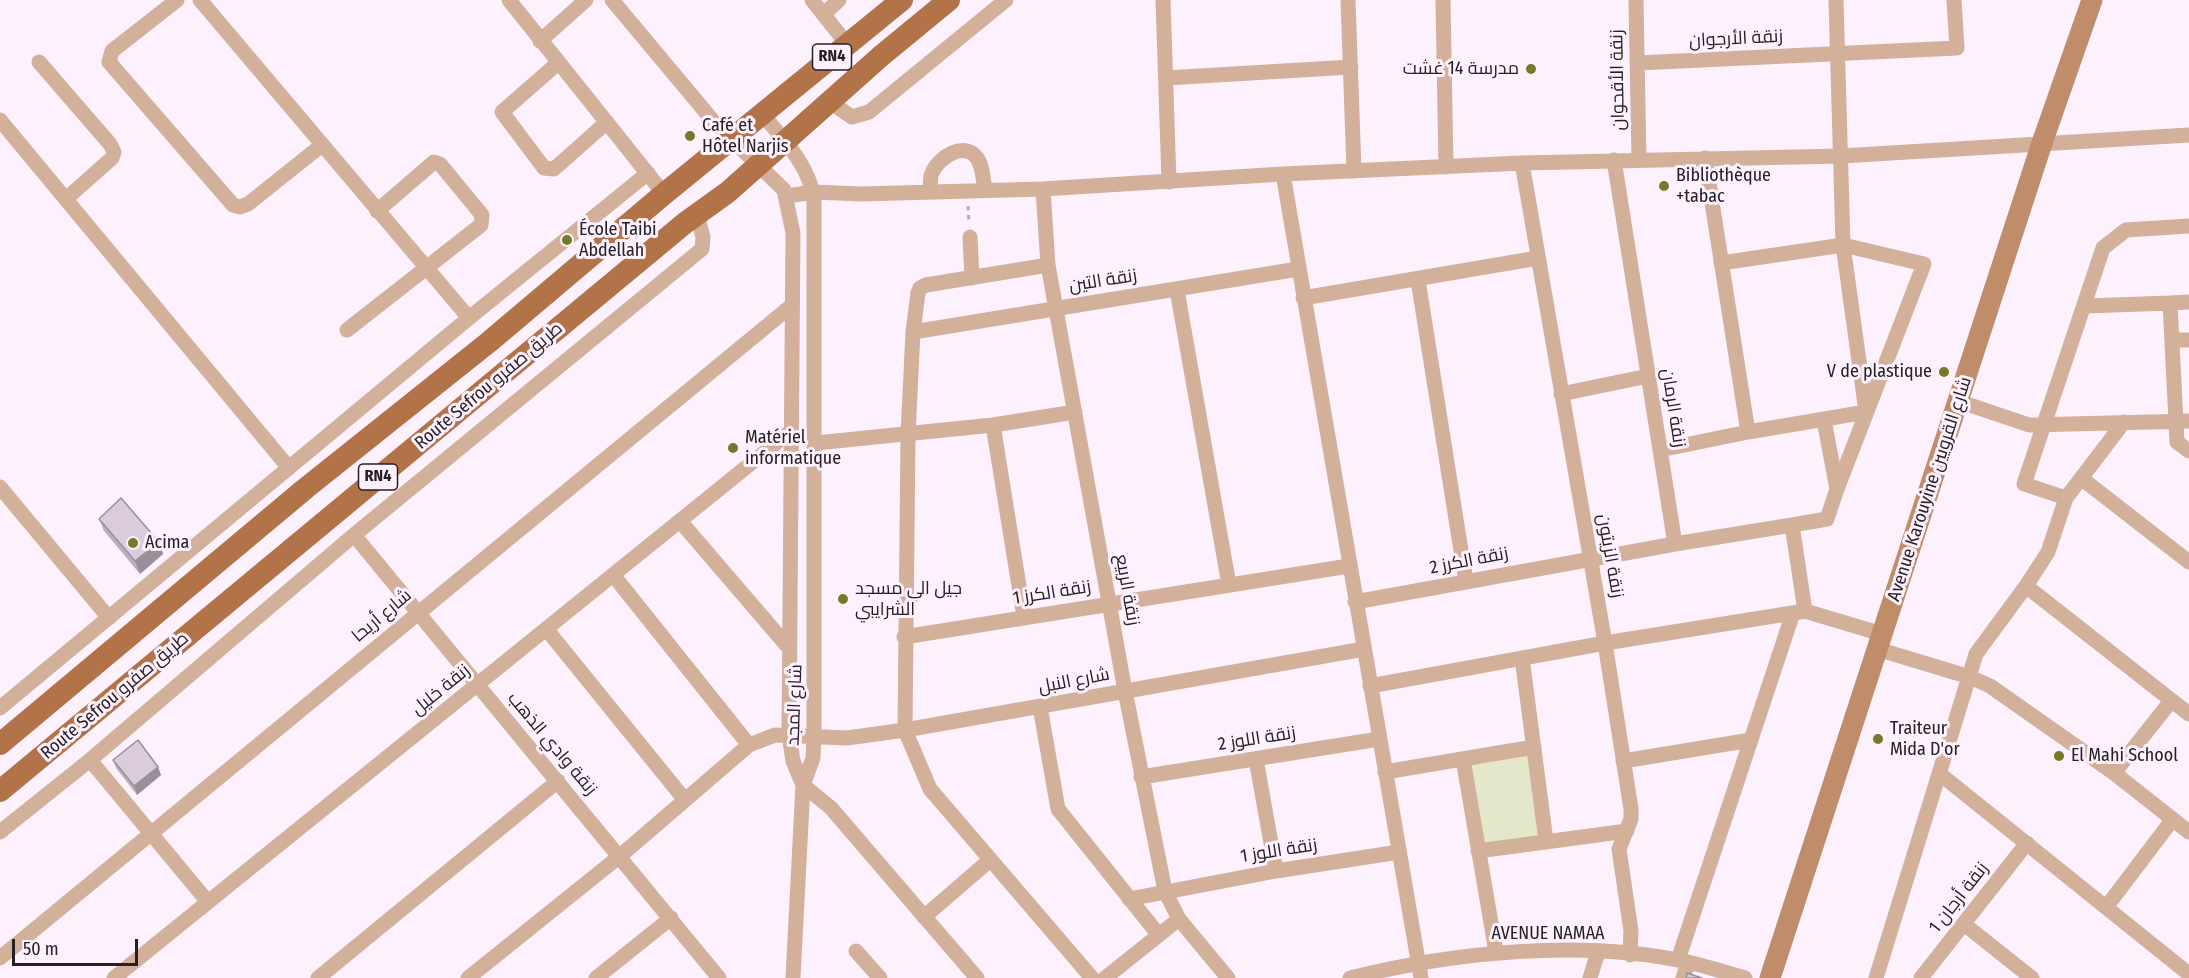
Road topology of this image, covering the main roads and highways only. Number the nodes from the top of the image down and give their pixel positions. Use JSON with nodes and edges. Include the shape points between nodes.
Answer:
{"nodes":[{"id":1,"x":902,"y":0,"type":"edge"},
{"id":2,"x":949,"y":0,"type":"edge"},
{"id":3,"x":0,"y":744,"type":"edge"},
{"id":4,"x":0,"y":791,"type":"edge"}],
"edges":[{"from":1,"to":3,"type":"main road","name":"Route Sefrou طريق صفرو","number":"RN4"},
{"from":2,"to":4,"type":"main road","name":"Route Sefrou طريق صفرو","number":"RN4","via":[[758,167]]}]}
